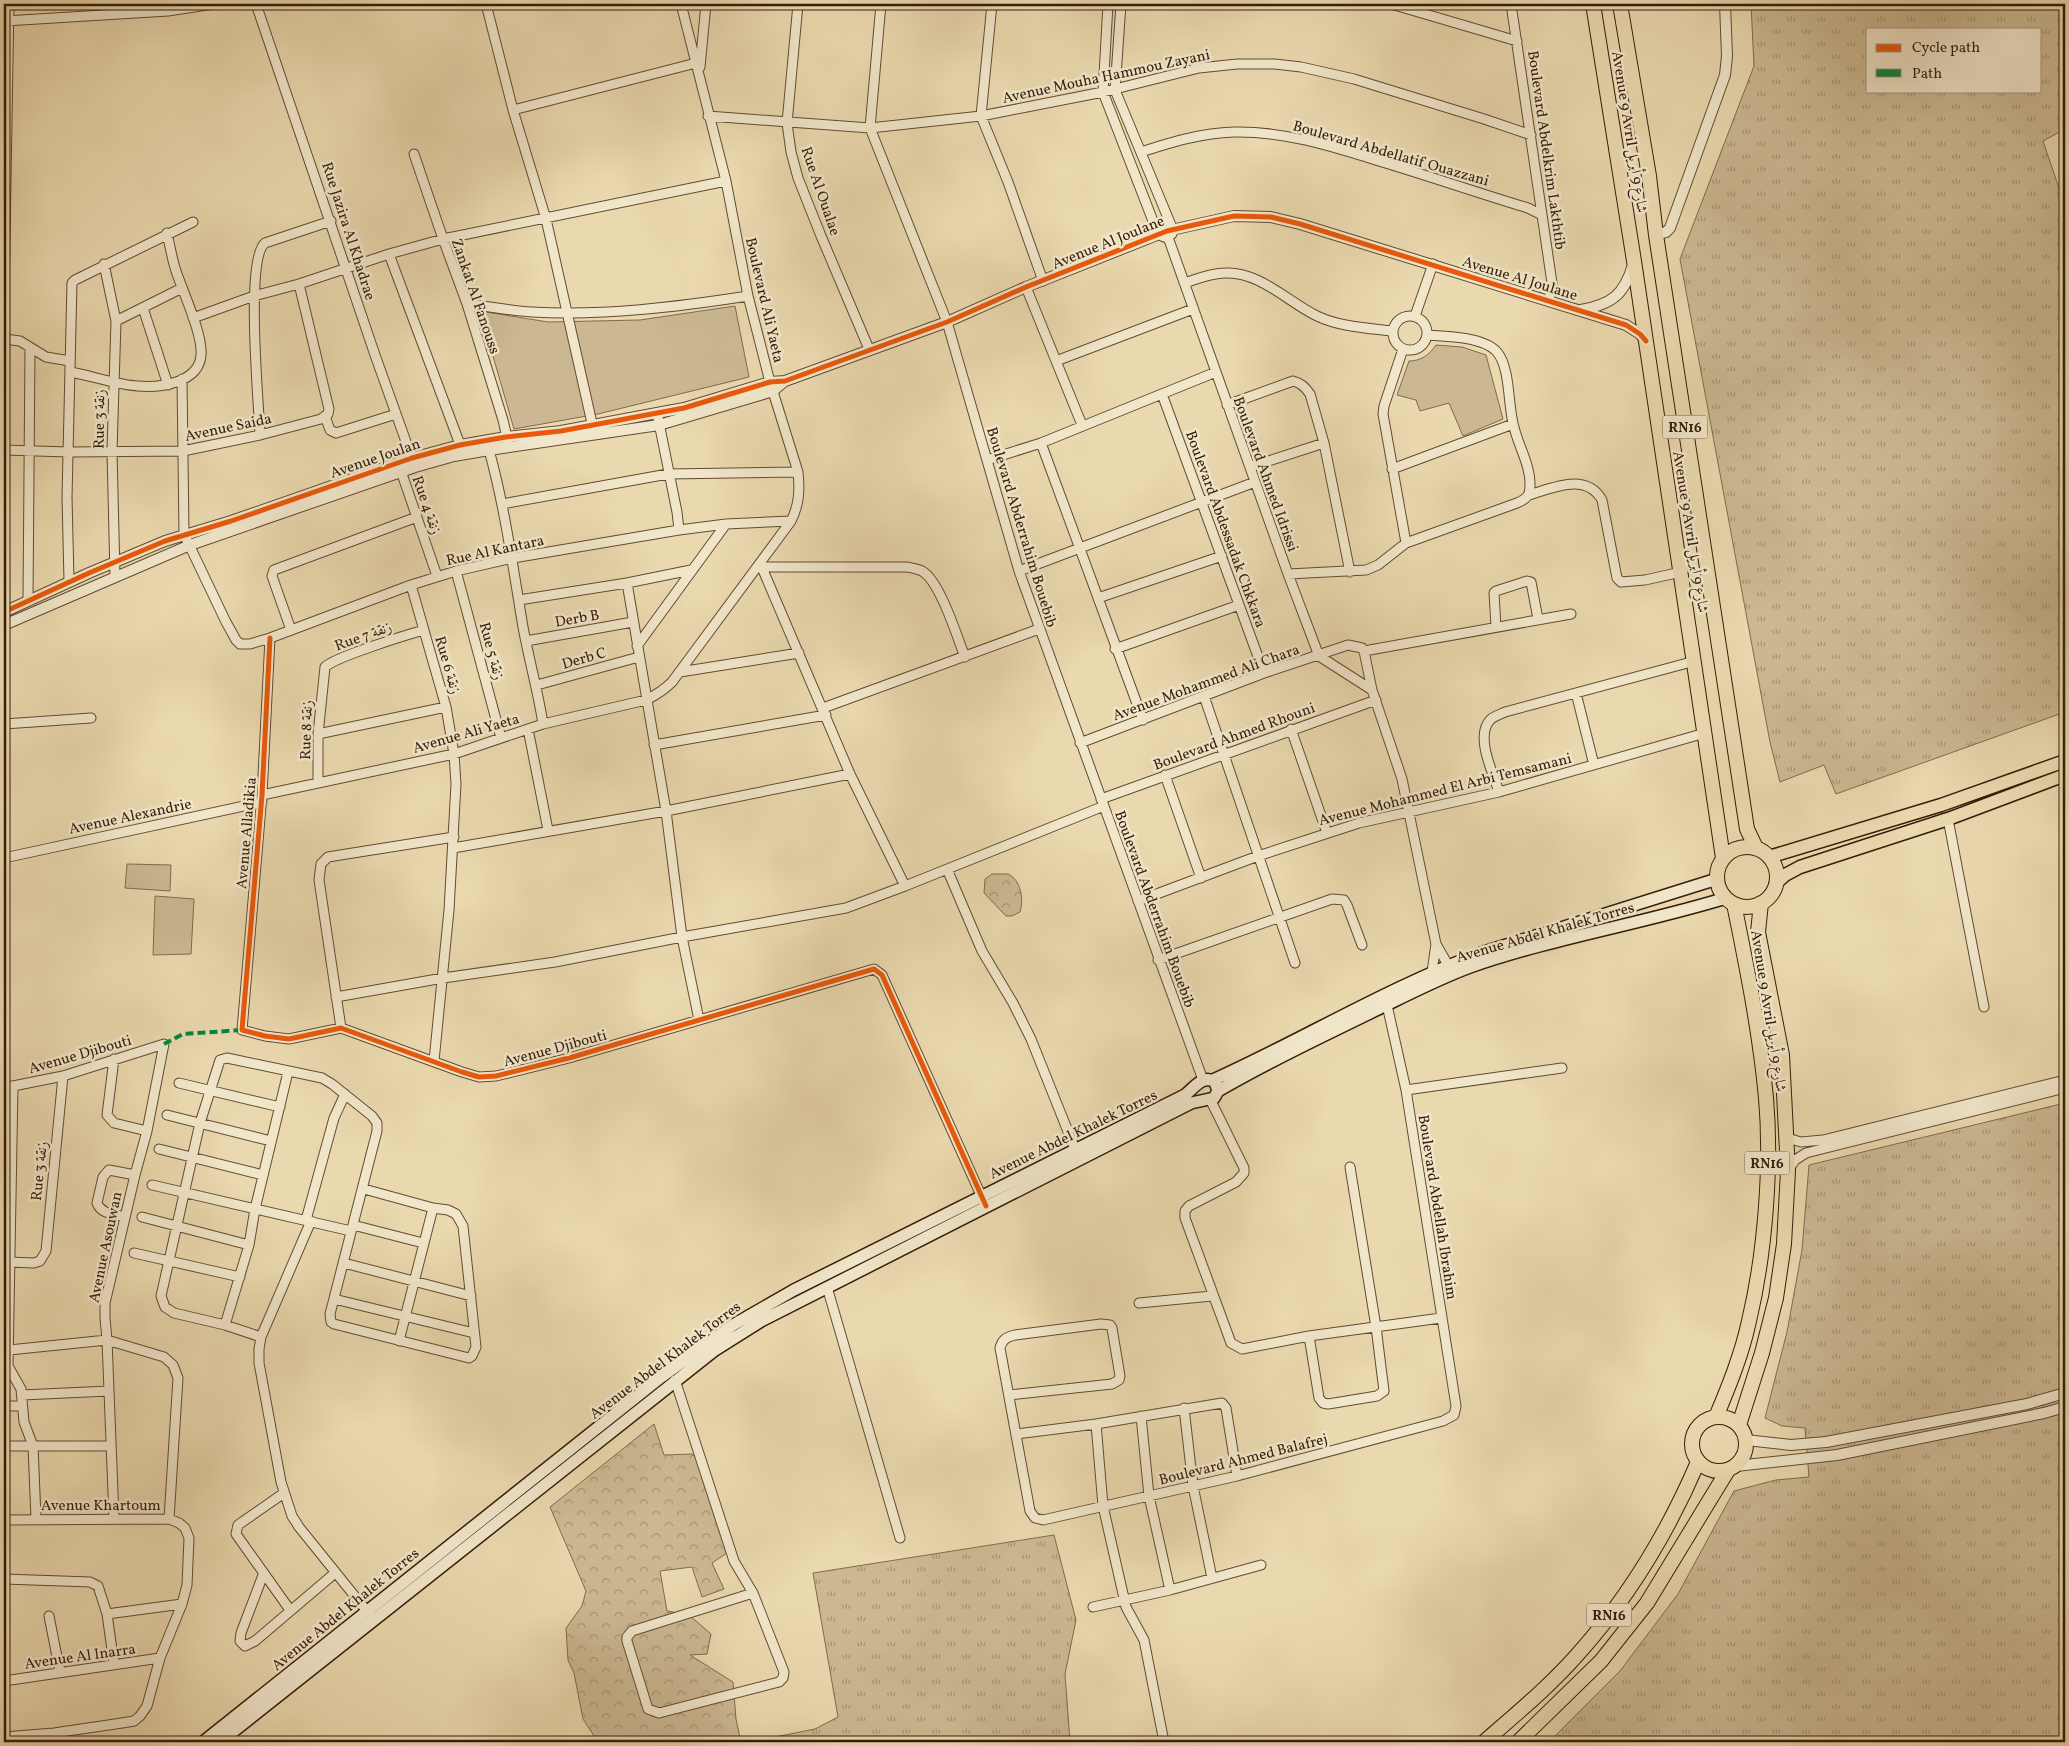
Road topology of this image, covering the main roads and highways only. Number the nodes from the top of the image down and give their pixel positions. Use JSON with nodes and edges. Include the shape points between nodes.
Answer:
{"nodes":[{"id":1,"x":1593,"y":4,"type":"edge"},
{"id":2,"x":1620,"y":4,"type":"edge"},
{"id":3,"x":2065,"y":761,"type":"edge"},
{"id":4,"x":2065,"y":775,"type":"edge"},
{"id":5,"x":1756,"y":848,"type":"junction"},
{"id":6,"x":1769,"y":857,"type":"junction"},
{"id":7,"x":1723,"y":858,"type":"junction"},
{"id":8,"x":1717,"y":880,"type":"junction"},
{"id":9,"x":1776,"y":884,"type":"junction"},
{"id":10,"x":1730,"y":901,"type":"junction"},
{"id":11,"x":1761,"y":903,"type":"junction"},
{"id":12,"x":1208,"y":1089,"type":"junction"},
{"id":13,"x":984,"y":1201,"type":"junction"},
{"id":14,"x":1716,"y":1417,"type":"junction"},
{"id":15,"x":1738,"y":1425,"type":"junction"},
{"id":16,"x":1698,"y":1462,"type":"junction"},
{"id":17,"x":1732,"y":1468,"type":"junction"},
{"id":18,"x":370,"y":1615,"type":"junction"},
{"id":19,"x":203,"y":1742,"type":"edge"},
{"id":20,"x":220,"y":1742,"type":"edge"},
{"id":21,"x":1484,"y":1742,"type":"edge"},
{"id":22,"x":1518,"y":1742,"type":"edge"}],
"edges":[{"from":1,"to":7,"type":"highway","name":"Avenue 9 Avril شارع 9 أبريل","number":"RN16"},
{"from":2,"to":5,"type":"highway","name":"Avenue 9 Avril شارع 9 أبريل","number":"RN16","via":[[1747,829]]},
{"from":3,"to":6,"type":"main road","via":[[1941,805]]},
{"from":4,"to":9,"type":"main road","via":[[1948,819],[1800,867]]},
{"from":5,"to":6,"type":"highway"},
{"from":5,"to":7,"type":"highway","via":[[1738,848]]},
{"from":6,"to":9,"type":"highway","via":[[1777,874]]},
{"from":7,"to":8,"type":"highway","number":"RN16"},
{"from":8,"to":10,"type":"highway","number":"RN16","via":[[1720,890]]},
{"from":8,"to":12,"type":"main road","name":"Avenue Abdel Khalek Torres","via":[[1448,965]]},
{"from":9,"to":11,"type":"highway"},
{"from":10,"to":11,"type":"highway","via":[[1752,906]]},
{"from":10,"to":12,"type":"main road","name":"Avenue Abdel Khalek Torres","via":[[1616,926],[1452,974],[1261,1067]]},
{"from":10,"to":14,"type":"highway","name":"Avenue 9 Avril شارع 9 أبريل","number":"RN16","via":[[1762,1060],[1767,1166],[1762,1248],[1752,1309]]},
{"from":11,"to":15,"type":"highway","name":"Avenue 9 Avril شارع 9 أبريل","number":"RN16","via":[[1758,932],[1782,1055],[1788,1171],[1784,1244],[1776,1298]]},
{"from":12,"to":13,"type":"main road","name":"Avenue Abdel Khalek Torres","via":[[1191,1103]]},
{"from":12,"to":13,"type":"main road","name":"Avenue Abdel Khalek Torres","via":[[1185,1095],[1076,1149]]},
{"from":13,"to":18,"type":"main road","name":"Avenue Abdel Khalek Torres","via":[[737,1335]]},
{"from":13,"to":18,"type":"main road","name":"Avenue Abdel Khalek Torres","via":[[794,1290],[733,1325],[627,1403]]},
{"from":14,"to":15,"type":"highway"},
{"from":14,"to":16,"type":"highway","via":[[1699,1426],[1694,1434],[1693,1453]]},
{"from":15,"to":17,"type":"highway","number":"RN16","via":[[1746,1440],[1746,1450]]},
{"from":16,"to":17,"type":"highway","via":[[1711,1470]]},
{"from":16,"to":21,"type":"highway","number":"RN16","via":[[1680,1504],[1633,1585],[1578,1655]]},
{"from":17,"to":22,"type":"highway","number":"RN16","via":[[1647,1603],[1601,1662]]},
{"from":18,"to":19,"type":"main road","name":"Avenue Abdel Khalek Torres"},
{"from":18,"to":20,"type":"main road","name":"Avenue Abdel Khalek Torres"}]}
